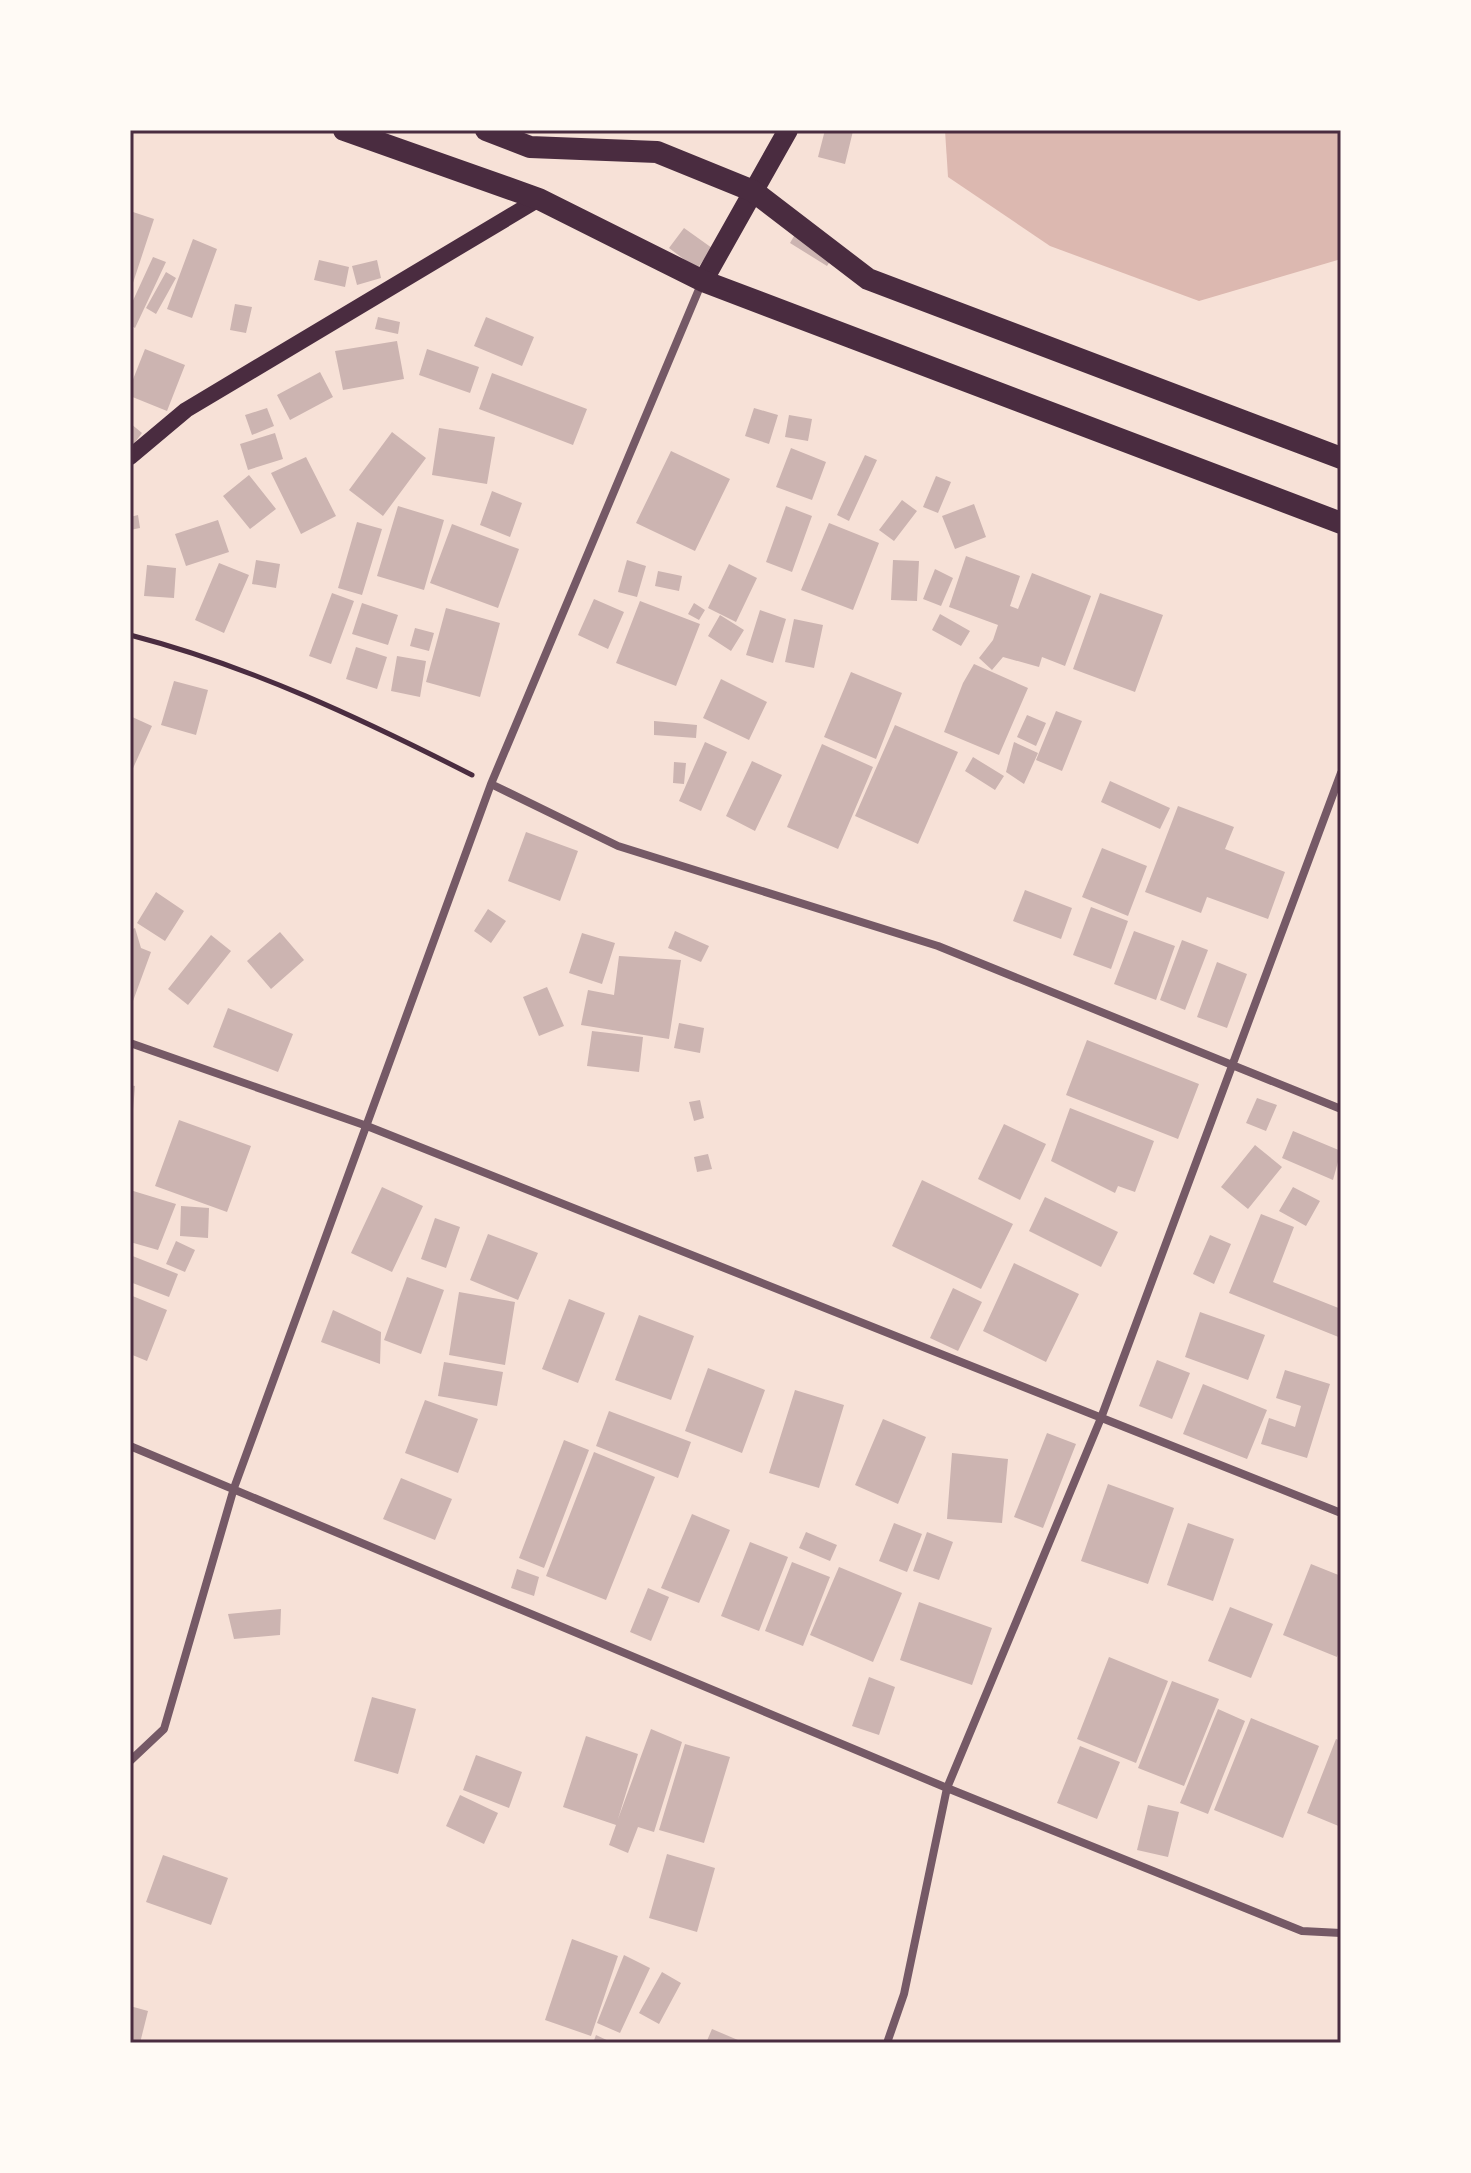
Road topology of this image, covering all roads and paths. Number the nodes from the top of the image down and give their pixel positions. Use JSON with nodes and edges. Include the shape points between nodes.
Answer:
{"nodes":[{"id":1,"x":344,"y":130,"type":"edge"},
{"id":2,"x":486,"y":130,"type":"edge"},
{"id":3,"x":788,"y":130,"type":"edge"},
{"id":4,"x":753,"y":191,"type":"junction"},
{"id":5,"x":539,"y":199,"type":"junction"},
{"id":6,"x":703,"y":281,"type":"junction"},
{"id":7,"x":130,"y":457,"type":"edge"},
{"id":8,"x":1341,"y":458,"type":"edge"},
{"id":9,"x":1341,"y":523,"type":"edge"},
{"id":10,"x":130,"y":635,"type":"edge"},
{"id":11,"x":1341,"y":773,"type":"edge"},
{"id":12,"x":491,"y":784,"type":"junction"},
{"id":13,"x":130,"y":1043,"type":"edge"},
{"id":14,"x":1234,"y":1063,"type":"junction"},
{"id":15,"x":1341,"y":1109,"type":"edge"},
{"id":16,"x":367,"y":1126,"type":"junction"},
{"id":17,"x":1101,"y":1418,"type":"junction"},
{"id":18,"x":130,"y":1446,"type":"edge"},
{"id":19,"x":234,"y":1488,"type":"junction"},
{"id":20,"x":1341,"y":1513,"type":"edge"},
{"id":21,"x":130,"y":1761,"type":"edge"},
{"id":22,"x":947,"y":1788,"type":"junction"},
{"id":23,"x":1341,"y":1933,"type":"edge"},
{"id":24,"x":887,"y":2043,"type":"edge"}],
"edges":[{"from":1,"to":5,"type":"highway"},
{"from":2,"to":4,"type":"highway","via":[[530,147],[657,152]]},
{"from":3,"to":4,"type":"main road"},
{"from":4,"to":6,"type":"main road"},
{"from":4,"to":8,"type":"highway","via":[[868,279]]},
{"from":5,"to":6,"type":"highway"},
{"from":5,"to":7,"type":"main road","via":[[186,410]]},
{"from":6,"to":9,"type":"highway"},
{"from":6,"to":12,"type":"street"},
{"from":10,"to":12,"type":"path","via":[[265,678]]},
{"from":11,"to":14,"type":"street"},
{"from":12,"to":14,"type":"street","via":[[618,846],[938,946]]},
{"from":12,"to":16,"type":"street"},
{"from":13,"to":16,"type":"street"},
{"from":14,"to":15,"type":"street"},
{"from":14,"to":17,"type":"street"},
{"from":16,"to":17,"type":"street"},
{"from":16,"to":19,"type":"street"},
{"from":17,"to":20,"type":"street"},
{"from":17,"to":22,"type":"street"},
{"from":18,"to":19,"type":"street"},
{"from":19,"to":21,"type":"street","via":[[164,1729]]},
{"from":19,"to":22,"type":"street"},
{"from":22,"to":23,"type":"street","via":[[1302,1931]]},
{"from":22,"to":24,"type":"street","via":[[904,1994]]}]}
